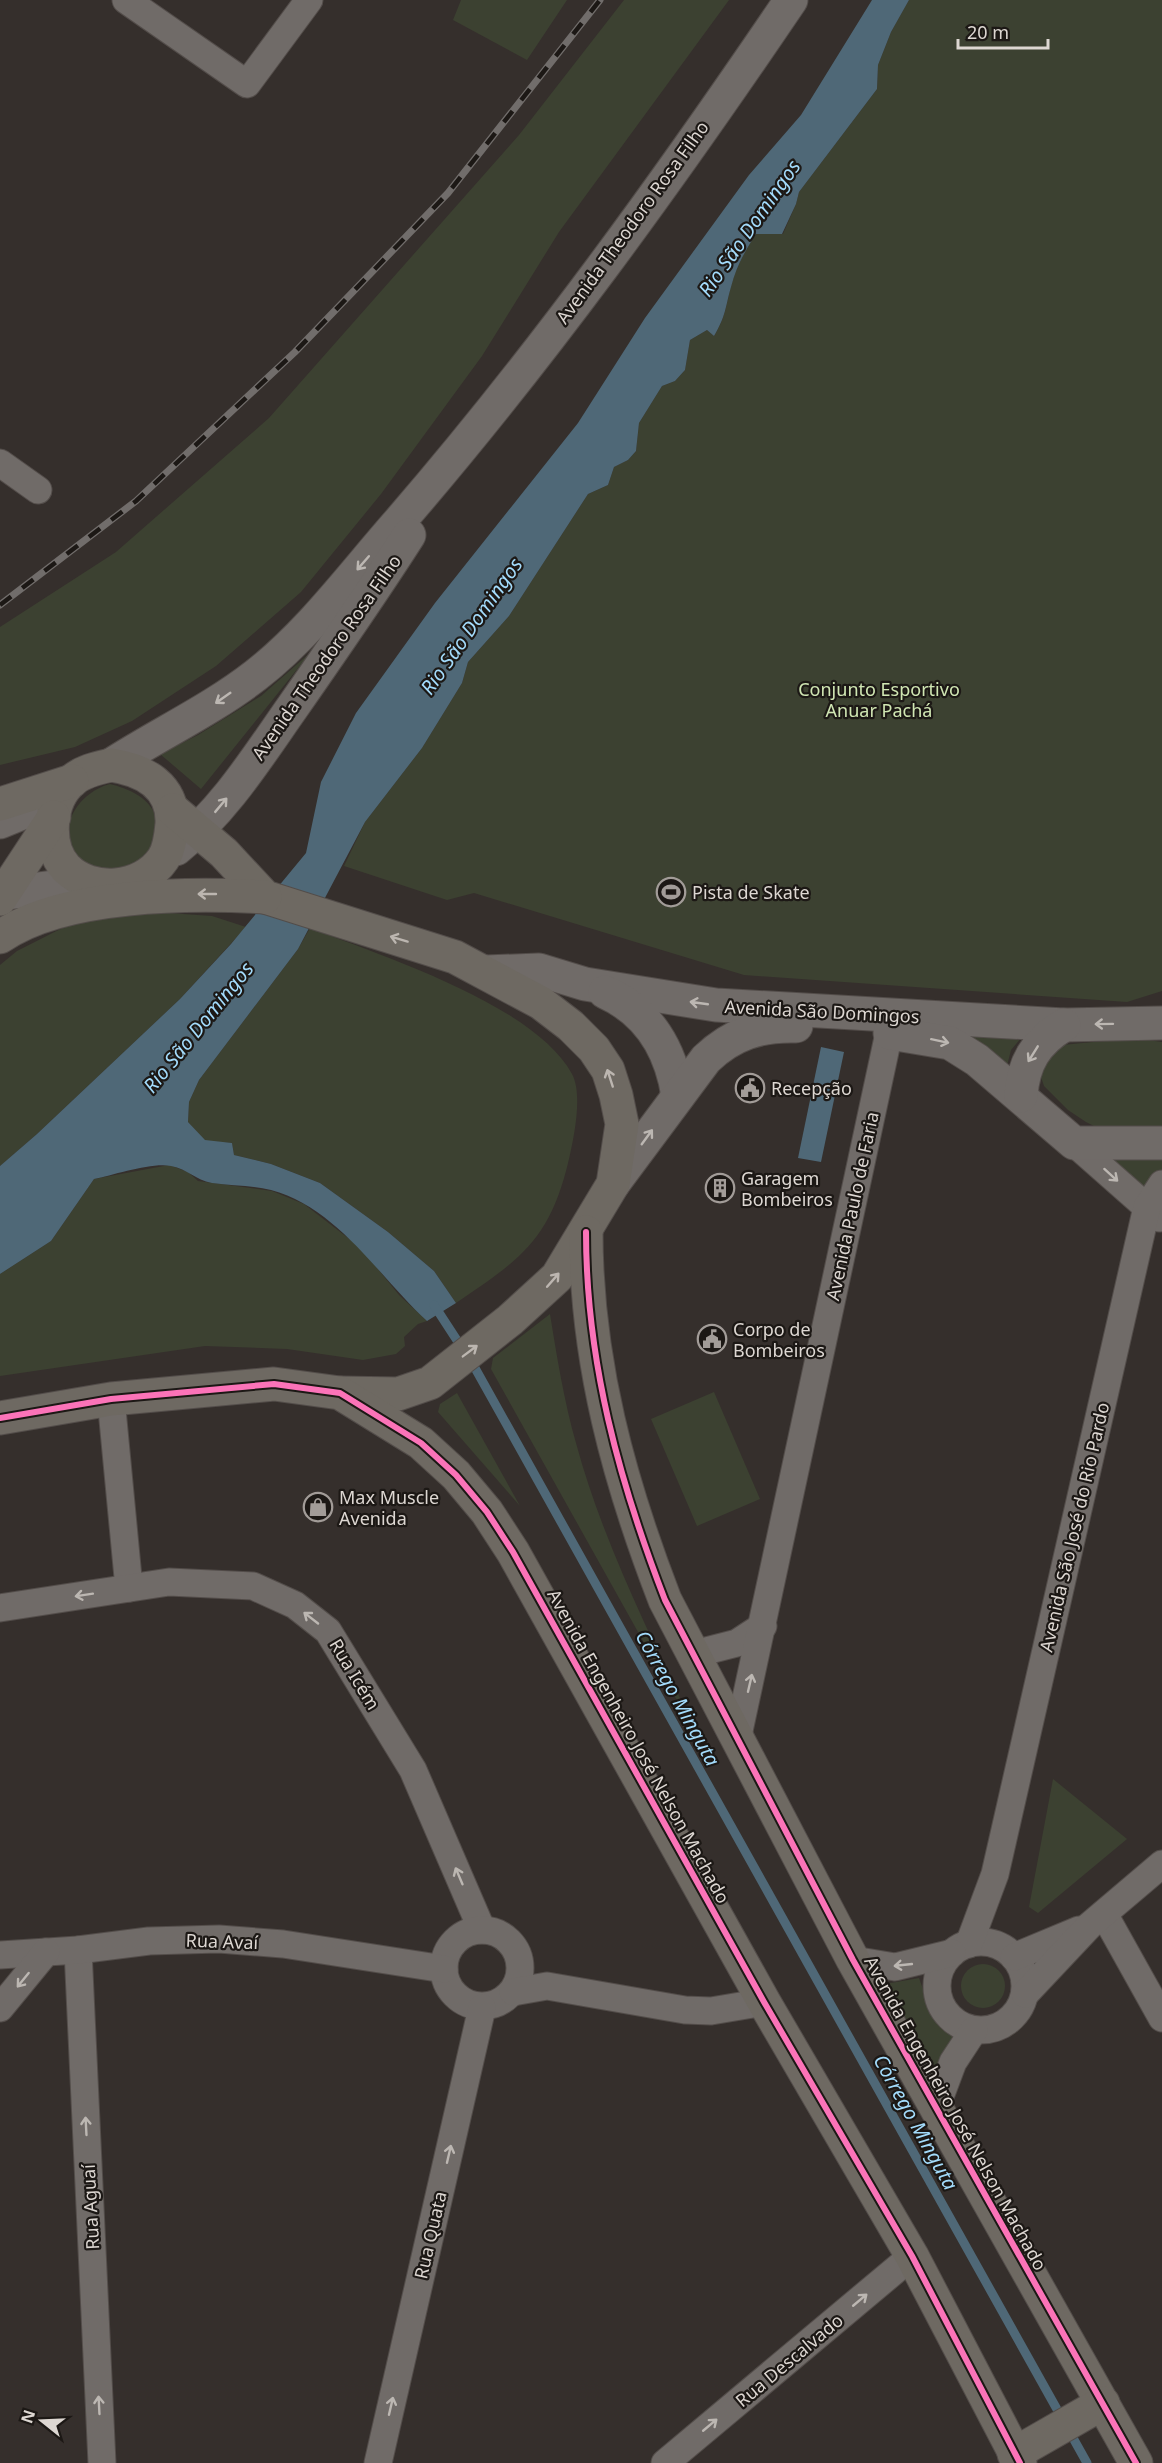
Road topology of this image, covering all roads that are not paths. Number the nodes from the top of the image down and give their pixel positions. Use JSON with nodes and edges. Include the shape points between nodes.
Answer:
{"nodes":[{"id":1,"x":126,"y":0,"type":"edge"},
{"id":2,"x":309,"y":0,"type":"edge"},
{"id":3,"x":791,"y":0,"type":"edge"},
{"id":4,"x":470,"y":440,"type":"junction"},
{"id":5,"x":0,"y":463,"type":"edge"},
{"id":6,"x":38,"y":490,"type":"dead end"},
{"id":7,"x":111,"y":765,"type":"junction"},
{"id":8,"x":62,"y":799,"type":"junction"},
{"id":9,"x":0,"y":804,"type":"edge"},
{"id":10,"x":173,"y":810,"type":"junction"},
{"id":11,"x":0,"y":822,"type":"edge"},
{"id":12,"x":199,"y":831,"type":"junction"},
{"id":13,"x":163,"y":859,"type":"junction"},
{"id":14,"x":85,"y":883,"type":"junction"},
{"id":15,"x":2,"y":895,"type":"edge"},
{"id":16,"x":265,"y":897,"type":"junction"},
{"id":17,"x":0,"y":937,"type":"edge"},
{"id":18,"x":486,"y":972,"type":"junction"},
{"id":19,"x":585,"y":984,"type":"junction"},
{"id":20,"x":1162,"y":1023,"type":"edge"},
{"id":21,"x":1064,"y":1025,"type":"junction"},
{"id":22,"x":889,"y":1032,"type":"junction"},
{"id":23,"x":678,"y":1096,"type":"junction"},
{"id":24,"x":1021,"y":1096,"type":"junction"},
{"id":25,"x":1074,"y":1143,"type":"junction"},
{"id":26,"x":1162,"y":1143,"type":"edge"},
{"id":27,"x":613,"y":1184,"type":"junction"},
{"id":28,"x":1162,"y":1184,"type":"edge"},
{"id":29,"x":1154,"y":1214,"type":"edge"},
{"id":30,"x":586,"y":1232,"type":"junction"},
{"id":31,"x":340,"y":1393,"type":"junction"},
{"id":32,"x":111,"y":1400,"type":"junction"},
{"id":33,"x":0,"y":1418,"type":"edge"},
{"id":34,"x":129,"y":1588,"type":"junction"},
{"id":35,"x":0,"y":1608,"type":"edge"},
{"id":36,"x":763,"y":1626,"type":"junction"},
{"id":37,"x":694,"y":1654,"type":"junction"},
{"id":38,"x":736,"y":1740,"type":"junction"},
{"id":39,"x":1162,"y":1864,"type":"edge"},
{"id":40,"x":995,"y":1874,"type":"junction"},
{"id":41,"x":1096,"y":1920,"type":"junction"},
{"id":42,"x":482,"y":1930,"type":"junction"},
{"id":43,"x":960,"y":1949,"type":"junction"},
{"id":44,"x":78,"y":1950,"type":"junction"},
{"id":45,"x":1005,"y":1951,"type":"junction"},
{"id":46,"x":46,"y":1952,"type":"junction"},
{"id":47,"x":0,"y":1955,"type":"edge"},
{"id":48,"x":520,"y":1960,"type":"junction"},
{"id":49,"x":853,"y":1960,"type":"junction"},
{"id":50,"x":444,"y":1969,"type":"junction"},
{"id":51,"x":547,"y":1986,"type":"junction"},
{"id":52,"x":513,"y":1992,"type":"junction"},
{"id":53,"x":1025,"y":1994,"type":"junction"},
{"id":54,"x":764,"y":2002,"type":"junction"},
{"id":55,"x":482,"y":2007,"type":"junction"},
{"id":56,"x":0,"y":2008,"type":"edge"},
{"id":57,"x":1162,"y":2018,"type":"edge"},
{"id":58,"x":974,"y":2030,"type":"junction"},
{"id":59,"x":935,"y":2110,"type":"junction"},
{"id":60,"x":912,"y":2256,"type":"junction"},
{"id":61,"x":1093,"y":2409,"type":"junction"},
{"id":62,"x":1017,"y":2458,"type":"edge"},
{"id":63,"x":102,"y":2463,"type":"edge"},
{"id":64,"x":378,"y":2463,"type":"edge"},
{"id":65,"x":665,"y":2463,"type":"edge"},
{"id":66,"x":1136,"y":2463,"type":"edge"}],
"edges":[{"from":1,"to":2,"type":"street","via":[[247,84]]},
{"from":3,"to":4,"type":"main road","name":"Avenida Theodoro Rosa Filho","via":[[665,181]]},
{"from":4,"to":7,"type":"main road","name":"Avenida Theodoro Rosa Filho","one_way":true,"via":[[305,630],[258,674],[204,711],[156,735]]},
{"from":12,"to":4,"type":"main road","name":"Avenida Theodoro Rosa Filho","one_way":true,"via":[[225,801],[352,624]]},
{"from":5,"to":6,"type":"street"},
{"from":7,"to":8,"type":"main road","via":[[92,770]]},
{"from":7,"to":10,"type":"main road","via":[[148,775],[164,790]]},
{"from":8,"to":9,"type":"main road"},
{"from":8,"to":11,"type":"main road"},
{"from":8,"to":14,"type":"main road","via":[[51,833],[65,867]]},
{"from":8,"to":15,"type":"main road"},
{"from":10,"to":12,"type":"main road","name":"Avenida Engenheiro José Nelson Machado"},
{"from":10,"to":13,"type":"main road","via":[[172,834]]},
{"from":12,"to":13,"type":"main road","name":"Avenida Theodoro Rosa Filho"},
{"from":12,"to":16,"type":"main road","name":"Avenida Engenheiro José Nelson Machado"},
{"from":13,"to":14,"type":"main road","via":[[146,876],[125,883]]},
{"from":14,"to":15,"type":"main road"},
{"from":16,"to":17,"type":"main road","one_way":true,"via":[[209,894],[114,901],[59,913]]},
{"from":18,"to":16,"type":"main road","name":"Avenida Engenheiro José Nelson Machado","one_way":true,"via":[[455,957]]},
{"from":18,"to":19,"type":"main road","name":"Avenida São Domingos","via":[[539,970]]},
{"from":27,"to":18,"type":"main road","name":"Avenida Engenheiro José Nelson Machado","one_way":true,"via":[[622,1124],[608,1070],[571,1026],[541,1003]]},
{"from":21,"to":19,"type":"main road","name":"Avenida São Domingos","one_way":true,"via":[[716,1005]]},
{"from":19,"to":23,"type":"main road","via":[[616,997],[648,1023],[674,1069]]},
{"from":20,"to":21,"type":"main road","name":"Avenida São Domingos","one_way":true},
{"from":21,"to":24,"type":"main road","one_way":true,"via":[[1046,1037],[1032,1054],[1025,1067]]},
{"from":22,"to":23,"type":"main road","name":"Avenida São Domingos","via":[[777,1026],[750,1031],[722,1043]]},
{"from":22,"to":24,"type":"main road","name":"Avenida São Domingos","one_way":true,"via":[[950,1043]]},
{"from":22,"to":36,"type":"street","name":"Avenida Paulo de Faria"},
{"from":27,"to":23,"type":"main road","name":"Avenida São Domingos","one_way":true},
{"from":24,"to":25,"type":"main road","name":"Avenida São Domingos"},
{"from":25,"to":26,"type":"main road"},
{"from":25,"to":29,"type":"street","name":"Avenida São Domingos","one_way":true},
{"from":27,"to":30,"type":"main road","name":"Avenida Engenheiro José Nelson Machado"},
{"from":28,"to":29,"type":"street","name":"Avenida São José do Rio Pardo"},
{"from":29,"to":40,"type":"street","name":"Avenida São José do Rio Pardo"},
{"from":31,"to":30,"type":"main road","one_way":true,"via":[[398,1394],[430,1383],[557,1277]]},
{"from":30,"to":37,"type":"main road","name":"Avenida Engenheiro José Nelson Machado","via":[[586,1286],[600,1393],[645,1546],[665,1600]]},
{"from":31,"to":32,"type":"main road","name":"Avenida Engenheiro José Nelson Machado","via":[[274,1384]]},
{"from":31,"to":54,"type":"main road","name":"Avenida Engenheiro José Nelson Machado","via":[[421,1443],[487,1512]]},
{"from":32,"to":33,"type":"main road","name":"Avenida Engenheiro José Nelson Machado"},
{"from":32,"to":34,"type":"street"},
{"from":34,"to":35,"type":"street","name":"Rua Icém","one_way":true},
{"from":42,"to":34,"type":"street","name":"Rua Icém","one_way":true,"via":[[413,1770],[328,1631],[295,1605],[253,1586],[170,1582]]},
{"from":36,"to":37,"type":"street","via":[[737,1643]]},
{"from":38,"to":36,"type":"street","name":"Avenida Paulo de Faria","one_way":true},
{"from":37,"to":38,"type":"main road","name":"Avenida Engenheiro José Nelson Machado"},
{"from":38,"to":49,"type":"main road","name":"Avenida Engenheiro José Nelson Machado"},
{"from":39,"to":41,"type":"street"},
{"from":40,"to":43,"type":"street","name":"Avenida São José do Rio Pardo"},
{"from":40,"to":45,"type":"street","name":"Avenida São José do Rio Pardo"},
{"from":41,"to":45,"type":"street"},
{"from":41,"to":53,"type":"street"},
{"from":41,"to":57,"type":"street"},
{"from":42,"to":48,"type":"street","via":[[495,1931],[507,1938]]},
{"from":42,"to":50,"type":"street","via":[[455,1941],[446,1954]]},
{"from":43,"to":45,"type":"street","via":[[982,1942]]},
{"from":43,"to":49,"type":"street","one_way":true,"via":[[895,1967]]},
{"from":43,"to":58,"type":"street","via":[[940,1975],[939,1999],[946,2013]]},
{"from":44,"to":46,"type":"street","name":"Rua Avaí"},
{"from":44,"to":50,"type":"street","name":"Rua Avaí","via":[[149,1941],[219,1939],[282,1944]]},
{"from":63,"to":44,"type":"street","name":"Rua Aguaí","one_way":true},
{"from":45,"to":53,"type":"street","via":[[1024,1974]]},
{"from":46,"to":47,"type":"street","name":"Rua Avaí"},
{"from":46,"to":56,"type":"street","one_way":true},
{"from":48,"to":51,"type":"street"},
{"from":48,"to":52,"type":"street","via":[[521,1973]]},
{"from":49,"to":59,"type":"main road","name":"Avenida Engenheiro José Nelson Machado"},
{"from":50,"to":55,"type":"street","via":[[455,1996]]},
{"from":51,"to":52,"type":"street"},
{"from":51,"to":54,"type":"street","via":[[685,2010],[711,2011]]},
{"from":52,"to":55,"type":"street","via":[[494,2005]]},
{"from":53,"to":58,"type":"street","via":[[1020,2007],[1006,2022],[988,2030]]},
{"from":54,"to":60,"type":"main road","name":"Avenida Engenheiro José Nelson Machado"},
{"from":64,"to":55,"type":"street","name":"Rua Quata","one_way":true},
{"from":58,"to":59,"type":"street","via":[[954,2062]]},
{"from":59,"to":61,"type":"main road","name":"Avenida Engenheiro José Nelson Machado"},
{"from":60,"to":62,"type":"main road","name":"Avenida Engenheiro José Nelson Machado"},
{"from":65,"to":60,"type":"street","name":"Rua Descalvado","one_way":true},
{"from":61,"to":62,"type":"main road","via":[[1047,2435]]},
{"from":61,"to":66,"type":"main road","name":"Avenida Engenheiro José Nelson Machado"}]}
